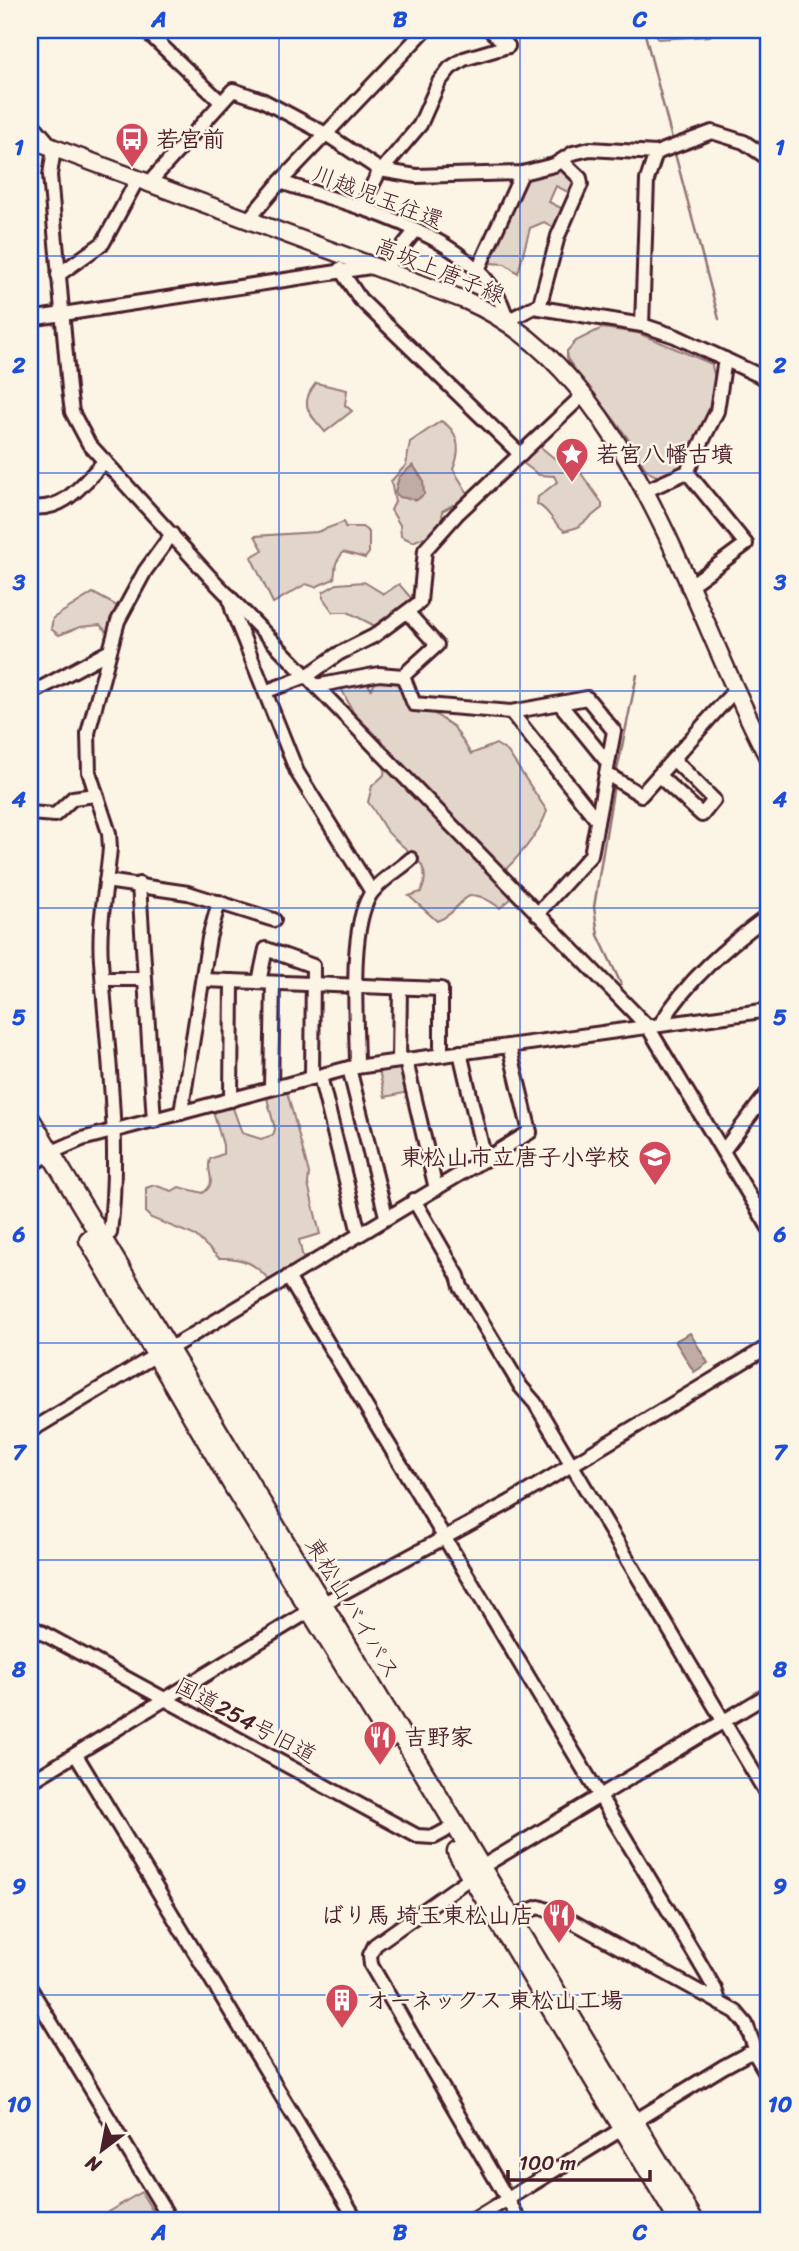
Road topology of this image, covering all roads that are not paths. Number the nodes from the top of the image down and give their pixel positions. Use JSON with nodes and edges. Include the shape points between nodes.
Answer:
{"nodes":[{"id":1,"x":145,"y":30,"type":"edge"},
{"id":2,"x":425,"y":30,"type":"edge"},
{"id":3,"x":490,"y":30,"type":"edge"},
{"id":4,"x":221,"y":102,"type":"junction"},
{"id":5,"x":30,"y":121,"type":"edge"},
{"id":6,"x":326,"y":134,"type":"junction"},
{"id":7,"x":30,"y":139,"type":"edge"},
{"id":8,"x":54,"y":149,"type":"junction"},
{"id":9,"x":656,"y":153,"type":"junction"},
{"id":10,"x":769,"y":159,"type":"edge"},
{"id":11,"x":562,"y":160,"type":"junction"},
{"id":12,"x":381,"y":170,"type":"junction"},
{"id":13,"x":522,"y":173,"type":"junction"},
{"id":14,"x":142,"y":182,"type":"junction"},
{"id":15,"x":280,"y":182,"type":"junction"},
{"id":16,"x":361,"y":208,"type":"junction"},
{"id":17,"x":248,"y":220,"type":"junction"},
{"id":18,"x":416,"y":230,"type":"junction"},
{"id":19,"x":377,"y":269,"type":"junction"},
{"id":20,"x":340,"y":270,"type":"junction"},
{"id":21,"x":477,"y":272,"type":"junction"},
{"id":22,"x":58,"y":275,"type":"junction"},
{"id":23,"x":539,"y":308,"type":"junction"},
{"id":24,"x":62,"y":314,"type":"junction"},
{"id":25,"x":30,"y":319,"type":"edge"},
{"id":26,"x":507,"y":321,"type":"junction"},
{"id":27,"x":642,"y":325,"type":"junction"},
{"id":28,"x":725,"y":359,"type":"junction"},
{"id":29,"x":769,"y":380,"type":"edge"},
{"id":30,"x":582,"y":396,"type":"junction"},
{"id":31,"x":520,"y":455,"type":"junction"},
{"id":32,"x":105,"y":461,"type":"junction"},
{"id":33,"x":687,"y":472,"type":"junction"},
{"id":34,"x":645,"y":491,"type":"junction"},
{"id":35,"x":30,"y":507,"type":"edge"},
{"id":36,"x":172,"y":534,"type":"junction"},
{"id":37,"x":688,"y":587,"type":"junction"},
{"id":38,"x":229,"y":596,"type":"junction"},
{"id":39,"x":408,"y":612,"type":"junction"},
{"id":40,"x":108,"y":652,"type":"junction"},
{"id":41,"x":307,"y":676,"type":"junction"},
{"id":42,"x":403,"y":677,"type":"junction"},
{"id":43,"x":316,"y":686,"type":"junction"},
{"id":44,"x":267,"y":691,"type":"junction"},
{"id":45,"x":734,"y":691,"type":"junction"},
{"id":46,"x":30,"y":694,"type":"edge"},
{"id":47,"x":560,"y":704,"type":"junction"},
{"id":48,"x":511,"y":712,"type":"junction"},
{"id":49,"x":769,"y":759,"type":"edge"},
{"id":50,"x":674,"y":760,"type":"junction"},
{"id":51,"x":607,"y":768,"type":"junction"},
{"id":52,"x":659,"y":776,"type":"junction"},
{"id":53,"x":95,"y":795,"type":"junction"},
{"id":54,"x":30,"y":813,"type":"edge"},
{"id":55,"x":596,"y":819,"type":"junction"},
{"id":56,"x":411,"y":859,"type":"dead end"},
{"id":57,"x":106,"y":881,"type":"junction"},
{"id":58,"x":139,"y":884,"type":"junction"},
{"id":59,"x":372,"y":892,"type":"junction"},
{"id":60,"x":219,"y":902,"type":"junction"},
{"id":61,"x":537,"y":914,"type":"junction"},
{"id":62,"x":769,"y":915,"type":"edge"},
{"id":63,"x":274,"y":920,"type":"dead end"},
{"id":64,"x":103,"y":979,"type":"junction"},
{"id":65,"x":145,"y":979,"type":"junction"},
{"id":66,"x":203,"y":980,"type":"junction"},
{"id":67,"x":232,"y":981,"type":"junction"},
{"id":68,"x":259,"y":982,"type":"junction"},
{"id":69,"x":273,"y":983,"type":"junction"},
{"id":70,"x":314,"y":984,"type":"junction"},
{"id":71,"x":356,"y":986,"type":"junction"},
{"id":72,"x":400,"y":988,"type":"junction"},
{"id":73,"x":769,"y":1010,"type":"edge"},
{"id":74,"x":654,"y":1026,"type":"junction"},
{"id":75,"x":509,"y":1046,"type":"junction"},
{"id":76,"x":460,"y":1052,"type":"junction"},
{"id":77,"x":441,"y":1054,"type":"junction"},
{"id":78,"x":402,"y":1061,"type":"junction"},
{"id":79,"x":353,"y":1067,"type":"junction"},
{"id":80,"x":316,"y":1077,"type":"junction"},
{"id":81,"x":271,"y":1088,"type":"junction"},
{"id":82,"x":769,"y":1091,"type":"edge"},
{"id":83,"x":232,"y":1100,"type":"junction"},
{"id":84,"x":181,"y":1113,"type":"junction"},
{"id":85,"x":30,"y":1119,"type":"edge"},
{"id":86,"x":154,"y":1121,"type":"junction"},
{"id":87,"x":114,"y":1131,"type":"junction"},
{"id":88,"x":30,"y":1140,"type":"edge"},
{"id":89,"x":723,"y":1151,"type":"junction"},
{"id":90,"x":40,"y":1159,"type":"edge"},
{"id":91,"x":485,"y":1160,"type":"junction"},
{"id":92,"x":436,"y":1189,"type":"junction"},
{"id":93,"x":414,"y":1200,"type":"junction"},
{"id":94,"x":763,"y":1205,"type":"edge"},
{"id":95,"x":386,"y":1216,"type":"junction"},
{"id":96,"x":769,"y":1228,"type":"edge"},
{"id":97,"x":359,"y":1233,"type":"junction"},
{"id":98,"x":101,"y":1237,"type":"junction"},
{"id":99,"x":288,"y":1278,"type":"junction"},
{"id":100,"x":769,"y":1346,"type":"edge"},
{"id":101,"x":163,"y":1352,"type":"junction"},
{"id":102,"x":30,"y":1431,"type":"edge"},
{"id":103,"x":571,"y":1466,"type":"junction"},
{"id":104,"x":444,"y":1538,"type":"junction"},
{"id":105,"x":317,"y":1607,"type":"junction"},
{"id":106,"x":30,"y":1626,"type":"edge"},
{"id":107,"x":769,"y":1694,"type":"edge"},
{"id":108,"x":163,"y":1700,"type":"junction"},
{"id":109,"x":724,"y":1721,"type":"junction"},
{"id":110,"x":76,"y":1755,"type":"junction"},
{"id":111,"x":30,"y":1782,"type":"edge"},
{"id":112,"x":599,"y":1797,"type":"junction"},
{"id":113,"x":769,"y":1798,"type":"edge"},
{"id":114,"x":445,"y":1831,"type":"junction"},
{"id":115,"x":476,"y":1872,"type":"junction"},
{"id":116,"x":511,"y":1917,"type":"junction"},
{"id":117,"x":30,"y":1988,"type":"edge"},
{"id":118,"x":720,"y":2004,"type":"junction"},
{"id":119,"x":760,"y":2051,"type":"edge"},
{"id":120,"x":769,"y":2078,"type":"edge"},
{"id":121,"x":628,"y":2125,"type":"junction"},
{"id":122,"x":507,"y":2198,"type":"junction"},
{"id":123,"x":171,"y":2221,"type":"edge"},
{"id":124,"x":357,"y":2221,"type":"edge"},
{"id":125,"x":472,"y":2221,"type":"edge"},
{"id":126,"x":520,"y":2221,"type":"edge"},
{"id":127,"x":679,"y":2221,"type":"edge"},
{"id":128,"x":694,"y":2221,"type":"edge"}],
"edges":[{"from":1,"to":4,"type":"street"},
{"from":2,"to":6,"type":"street"},
{"from":3,"to":12,"type":"street","via":[[508,46],[450,68],[420,125]]},
{"from":4,"to":6,"type":"street","via":[[233,90]]},
{"from":4,"to":14,"type":"street"},
{"from":5,"to":8,"type":"street"},
{"from":6,"to":12,"type":"street"},
{"from":6,"to":15,"type":"street"},
{"from":7,"to":8,"type":"main road","name":"高坂上唐子線"},
{"from":8,"to":14,"type":"main road","name":"高坂上唐子線"},
{"from":8,"to":22,"type":"street","via":[[50,175]]},
{"from":9,"to":10,"type":"street","via":[[718,132]]},
{"from":9,"to":11,"type":"street","via":[[590,149]]},
{"from":9,"to":27,"type":"street","via":[[647,180]]},
{"from":11,"to":13,"type":"street"},
{"from":11,"to":23,"type":"street","via":[[581,184],[558,236]]},
{"from":12,"to":13,"type":"street","via":[[416,176]]},
{"from":12,"to":16,"type":"street"},
{"from":13,"to":21,"type":"street"},
{"from":14,"to":17,"type":"main road","name":"高坂上唐子線"},
{"from":14,"to":22,"type":"street","via":[[103,243]]},
{"from":15,"to":16,"type":"street","name":"川越児玉往還"},
{"from":15,"to":17,"type":"street"},
{"from":16,"to":18,"type":"street","name":"川越児玉往還"},
{"from":17,"to":19,"type":"main road","name":"高坂上唐子線"},
{"from":18,"to":19,"type":"street"},
{"from":18,"to":21,"type":"street","name":"川越児玉往還","via":[[453,251]]},
{"from":19,"to":20,"type":"street"},
{"from":19,"to":26,"type":"main road","name":"高坂上唐子線","via":[[467,301]]},
{"from":20,"to":24,"type":"street"},
{"from":20,"to":31,"type":"street","via":[[360,299]]},
{"from":21,"to":26,"type":"street","name":"川越児玉往還","via":[[502,301]]},
{"from":22,"to":24,"type":"street"},
{"from":23,"to":26,"type":"street","via":[[526,309]]},
{"from":23,"to":27,"type":"street"},
{"from":24,"to":25,"type":"street"},
{"from":24,"to":32,"type":"street","via":[[72,412],[89,444]]},
{"from":26,"to":30,"type":"main road","name":"高坂上唐子線","via":[[544,352]]},
{"from":27,"to":28,"type":"street"},
{"from":28,"to":29,"type":"street"},
{"from":28,"to":33,"type":"street","via":[[716,411]]},
{"from":30,"to":31,"type":"street"},
{"from":30,"to":34,"type":"main road","name":"高坂上唐子線","via":[[617,442]]},
{"from":31,"to":39,"type":"street","via":[[425,550],[420,602]]},
{"from":32,"to":35,"type":"street","via":[[57,507]]},
{"from":32,"to":36,"type":"street"},
{"from":33,"to":34,"type":"street"},
{"from":33,"to":37,"type":"street","via":[[747,544]]},
{"from":34,"to":37,"type":"main road","name":"高坂上唐子線"},
{"from":36,"to":38,"type":"street"},
{"from":36,"to":40,"type":"street","via":[[130,596]]},
{"from":37,"to":45,"type":"main road","name":"高坂上唐子線"},
{"from":38,"to":41,"type":"street"},
{"from":38,"to":44,"type":"street"},
{"from":39,"to":41,"type":"street"},
{"from":39,"to":42,"type":"street","via":[[437,645]]},
{"from":40,"to":46,"type":"street"},
{"from":40,"to":53,"type":"street","via":[[88,733]]},
{"from":41,"to":43,"type":"street"},
{"from":41,"to":44,"type":"street"},
{"from":42,"to":43,"type":"street","via":[[379,674]]},
{"from":42,"to":48,"type":"street","via":[[414,704]]},
{"from":43,"to":61,"type":"street"},
{"from":44,"to":59,"type":"street","via":[[297,772]]},
{"from":45,"to":49,"type":"main road","name":"高坂上唐子線"},
{"from":45,"to":50,"type":"street"},
{"from":47,"to":48,"type":"street"},
{"from":47,"to":51,"type":"street"},
{"from":47,"to":51,"type":"street","via":[[587,698],[614,731]]},
{"from":48,"to":55,"type":"street"},
{"from":50,"to":52,"type":"street"},
{"from":50,"to":52,"type":"street","via":[[714,800],[702,815]]},
{"from":51,"to":52,"type":"street","via":[[640,795]]},
{"from":51,"to":55,"type":"street"},
{"from":53,"to":54,"type":"street","via":[[74,798],[55,815]]},
{"from":53,"to":57,"type":"street","via":[[109,833]]},
{"from":55,"to":61,"type":"street","via":[[591,855]]},
{"from":56,"to":59,"type":"street"},
{"from":57,"to":58,"type":"street"},
{"from":57,"to":64,"type":"street"},
{"from":58,"to":60,"type":"street"},
{"from":58,"to":65,"type":"street"},
{"from":59,"to":71,"type":"street","via":[[360,923]]},
{"from":60,"to":63,"type":"street"},
{"from":60,"to":66,"type":"street"},
{"from":61,"to":74,"type":"street"},
{"from":62,"to":74,"type":"street","via":[[726,947]]},
{"from":64,"to":65,"type":"street"},
{"from":64,"to":87,"type":"street"},
{"from":65,"to":86,"type":"street"},
{"from":66,"to":67,"type":"street"},
{"from":66,"to":84,"type":"street"},
{"from":67,"to":68,"type":"street"},
{"from":67,"to":83,"type":"street"},
{"from":68,"to":69,"type":"street"},
{"from":68,"to":70,"type":"street","via":[[266,949],[313,966]]},
{"from":69,"to":70,"type":"street"},
{"from":69,"to":81,"type":"street"},
{"from":70,"to":71,"type":"street"},
{"from":70,"to":80,"type":"street"},
{"from":71,"to":72,"type":"street"},
{"from":71,"to":79,"type":"street"},
{"from":72,"to":77,"type":"street","via":[[441,989]]},
{"from":72,"to":78,"type":"street"},
{"from":73,"to":74,"type":"street"},
{"from":74,"to":75,"type":"street"},
{"from":74,"to":89,"type":"street"},
{"from":75,"to":76,"type":"street"},
{"from":75,"to":91,"type":"street","via":[[530,1132]]},
{"from":76,"to":77,"type":"street"},
{"from":76,"to":91,"type":"street"},
{"from":77,"to":78,"type":"street"},
{"from":78,"to":79,"type":"street"},
{"from":78,"to":92,"type":"street"},
{"from":79,"to":80,"type":"street"},
{"from":79,"to":95,"type":"street"},
{"from":80,"to":81,"type":"street"},
{"from":80,"to":97,"type":"street"},
{"from":81,"to":83,"type":"street"},
{"from":82,"to":89,"type":"street"},
{"from":83,"to":84,"type":"street"},
{"from":84,"to":86,"type":"street"},
{"from":85,"to":90,"type":"highway","name":"東松山バイパス"},
{"from":86,"to":87,"type":"street"},
{"from":87,"to":90,"type":"street","via":[[82,1139]]},
{"from":87,"to":98,"type":"street","via":[[112,1220],[110,1233]]},
{"from":88,"to":90,"type":"highway","name":"東松山バイパス"},
{"from":89,"to":94,"type":"street"},
{"from":90,"to":98,"type":"highway","name":"東松山バイパス"},
{"from":90,"to":101,"type":"highway","name":"東松山バイパス"},
{"from":91,"to":92,"type":"street"},
{"from":92,"to":93,"type":"street"},
{"from":93,"to":95,"type":"street"},
{"from":93,"to":103,"type":"street","via":[[461,1287]]},
{"from":94,"to":96,"type":"street"},
{"from":95,"to":97,"type":"street"},
{"from":97,"to":99,"type":"street"},
{"from":98,"to":101,"type":"highway","name":"東松山バイパス"},
{"from":99,"to":101,"type":"street"},
{"from":99,"to":104,"type":"street"},
{"from":100,"to":103,"type":"street"},
{"from":101,"to":102,"type":"street"},
{"from":101,"to":105,"type":"highway","name":"東松山バイパス"},
{"from":103,"to":104,"type":"street"},
{"from":103,"to":109,"type":"street"},
{"from":104,"to":105,"type":"street"},
{"from":104,"to":112,"type":"street"},
{"from":105,"to":108,"type":"street"},
{"from":105,"to":114,"type":"highway","name":"東松山バイパス"},
{"from":105,"to":115,"type":"highway","name":"東松山バイパス"},
{"from":106,"to":108,"type":"street","name":"国道254号旧道"},
{"from":107,"to":109,"type":"street"},
{"from":108,"to":110,"type":"street"},
{"from":108,"to":114,"type":"street","name":"国道254号旧道","via":[[417,1836],[434,1837]]},
{"from":109,"to":112,"type":"street"},
{"from":109,"to":113,"type":"street"},
{"from":110,"to":111,"type":"street"},
{"from":110,"to":124,"type":"street"},
{"from":112,"to":115,"type":"street"},
{"from":112,"to":118,"type":"street"},
{"from":114,"to":115,"type":"highway","name":"東松山バイパス"},
{"from":115,"to":116,"type":"highway","name":"東松山バイパス"},
{"from":115,"to":121,"type":"highway","name":"東松山バイパス"},
{"from":115,"to":122,"type":"street","via":[[375,1945],[370,1955],[371,1965]]},
{"from":116,"to":118,"type":"street","via":[[539,1907],[559,1914]]},
{"from":116,"to":121,"type":"highway","name":"東松山バイパス"},
{"from":117,"to":123,"type":"street"},
{"from":118,"to":119,"type":"street","via":[[742,2017]]},
{"from":119,"to":120,"type":"street"},
{"from":119,"to":121,"type":"street","via":[[723,2067]]},
{"from":121,"to":122,"type":"street"},
{"from":121,"to":127,"type":"highway"},
{"from":121,"to":128,"type":"highway"},
{"from":122,"to":125,"type":"street"},
{"from":122,"to":126,"type":"street"}]}
